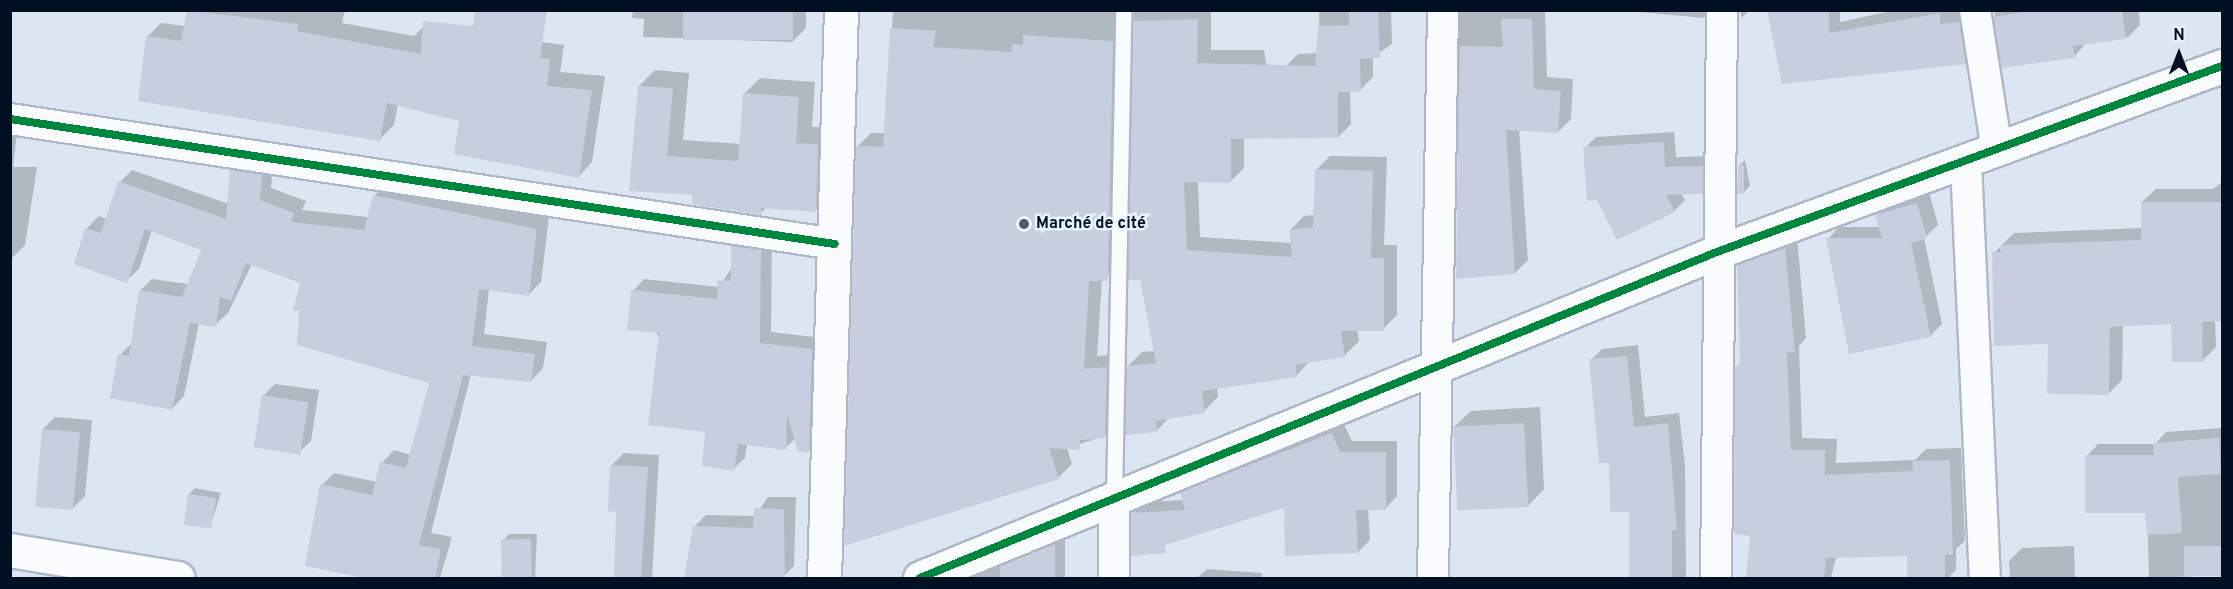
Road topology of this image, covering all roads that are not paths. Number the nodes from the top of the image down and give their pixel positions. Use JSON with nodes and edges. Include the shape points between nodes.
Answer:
{"nodes":[{"id":1,"x":841,"y":10,"type":"edge"},
{"id":2,"x":1123,"y":10,"type":"edge"},
{"id":3,"x":1443,"y":10,"type":"edge"},
{"id":4,"x":1722,"y":10,"type":"edge"},
{"id":5,"x":1975,"y":10,"type":"edge"},
{"id":6,"x":2223,"y":66,"type":"edge"},
{"id":7,"x":10,"y":119,"type":"edge"},
{"id":8,"x":1997,"y":151,"type":"junction"},
{"id":9,"x":1966,"y":163,"type":"junction"},
{"id":10,"x":835,"y":244,"type":"junction"},
{"id":11,"x":1716,"y":252,"type":"junction"},
{"id":12,"x":1439,"y":364,"type":"junction"},
{"id":13,"x":1114,"y":497,"type":"junction"},
{"id":14,"x":10,"y":550,"type":"edge"},
{"id":15,"x":178,"y":579,"type":"edge"},
{"id":16,"x":824,"y":579,"type":"edge"},
{"id":17,"x":920,"y":579,"type":"edge"},
{"id":18,"x":1114,"y":579,"type":"edge"},
{"id":19,"x":1433,"y":579,"type":"edge"},
{"id":20,"x":1716,"y":579,"type":"edge"},
{"id":21,"x":1985,"y":579,"type":"edge"}],
"edges":[{"from":1,"to":10,"type":"street"},
{"from":2,"to":13,"type":"lane"},
{"from":3,"to":12,"type":"street"},
{"from":4,"to":11,"type":"street"},
{"from":5,"to":8,"type":"street"},
{"from":6,"to":8,"type":"street"},
{"from":7,"to":10,"type":"street"},
{"from":8,"to":9,"type":"street"},
{"from":9,"to":11,"type":"street"},
{"from":9,"to":21,"type":"street"},
{"from":10,"to":16,"type":"street"},
{"from":11,"to":12,"type":"street"},
{"from":11,"to":20,"type":"street"},
{"from":12,"to":13,"type":"street"},
{"from":12,"to":19,"type":"street"},
{"from":13,"to":17,"type":"street"},
{"from":13,"to":18,"type":"street"},
{"from":14,"to":15,"type":"street"}]}
